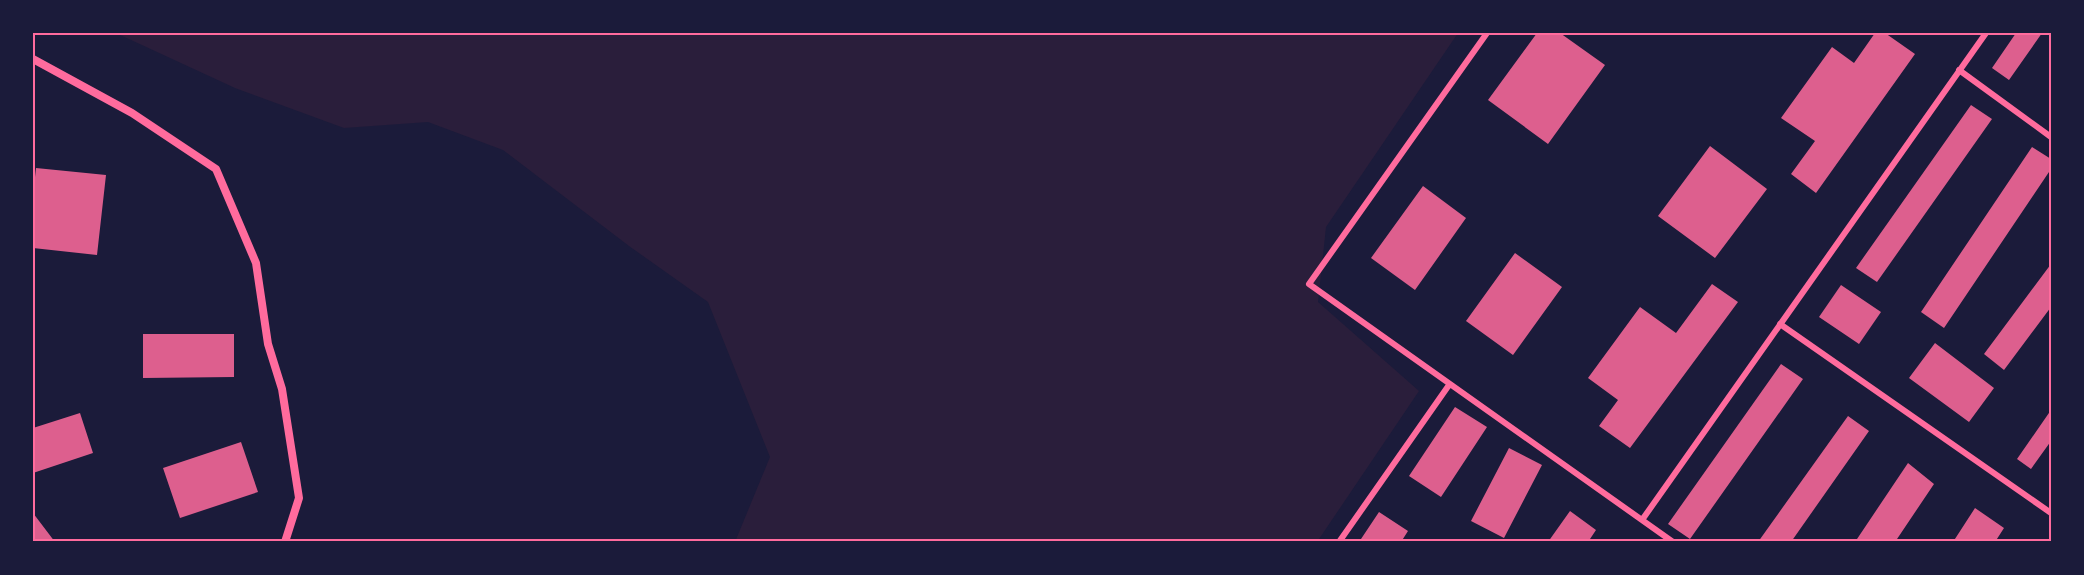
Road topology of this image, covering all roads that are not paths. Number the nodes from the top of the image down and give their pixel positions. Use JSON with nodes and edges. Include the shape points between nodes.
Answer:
{"nodes":[{"id":1,"x":1487,"y":33,"type":"edge"},
{"id":2,"x":1986,"y":33,"type":"edge"},
{"id":3,"x":33,"y":59,"type":"edge"},
{"id":4,"x":1959,"y":70,"type":"junction"},
{"id":5,"x":2051,"y":137,"type":"edge"},
{"id":6,"x":1780,"y":324,"type":"junction"},
{"id":7,"x":1449,"y":385,"type":"junction"},
{"id":8,"x":2051,"y":513,"type":"edge"},
{"id":9,"x":1642,"y":520,"type":"junction"},
{"id":10,"x":285,"y":542,"type":"edge"},
{"id":11,"x":1339,"y":542,"type":"edge"},
{"id":12,"x":1673,"y":542,"type":"edge"}],
"edges":[{"from":1,"to":7,"type":"street","via":[[1309,284]]},
{"from":2,"to":4,"type":"street"},
{"from":3,"to":10,"type":"street","via":[[132,113],[216,169],[256,263],[268,344],[282,389],[299,498]]},
{"from":4,"to":5,"type":"street"},
{"from":4,"to":6,"type":"street"},
{"from":6,"to":8,"type":"street"},
{"from":6,"to":9,"type":"street"},
{"from":7,"to":9,"type":"street"},
{"from":7,"to":11,"type":"street"},
{"from":9,"to":12,"type":"street"}]}
